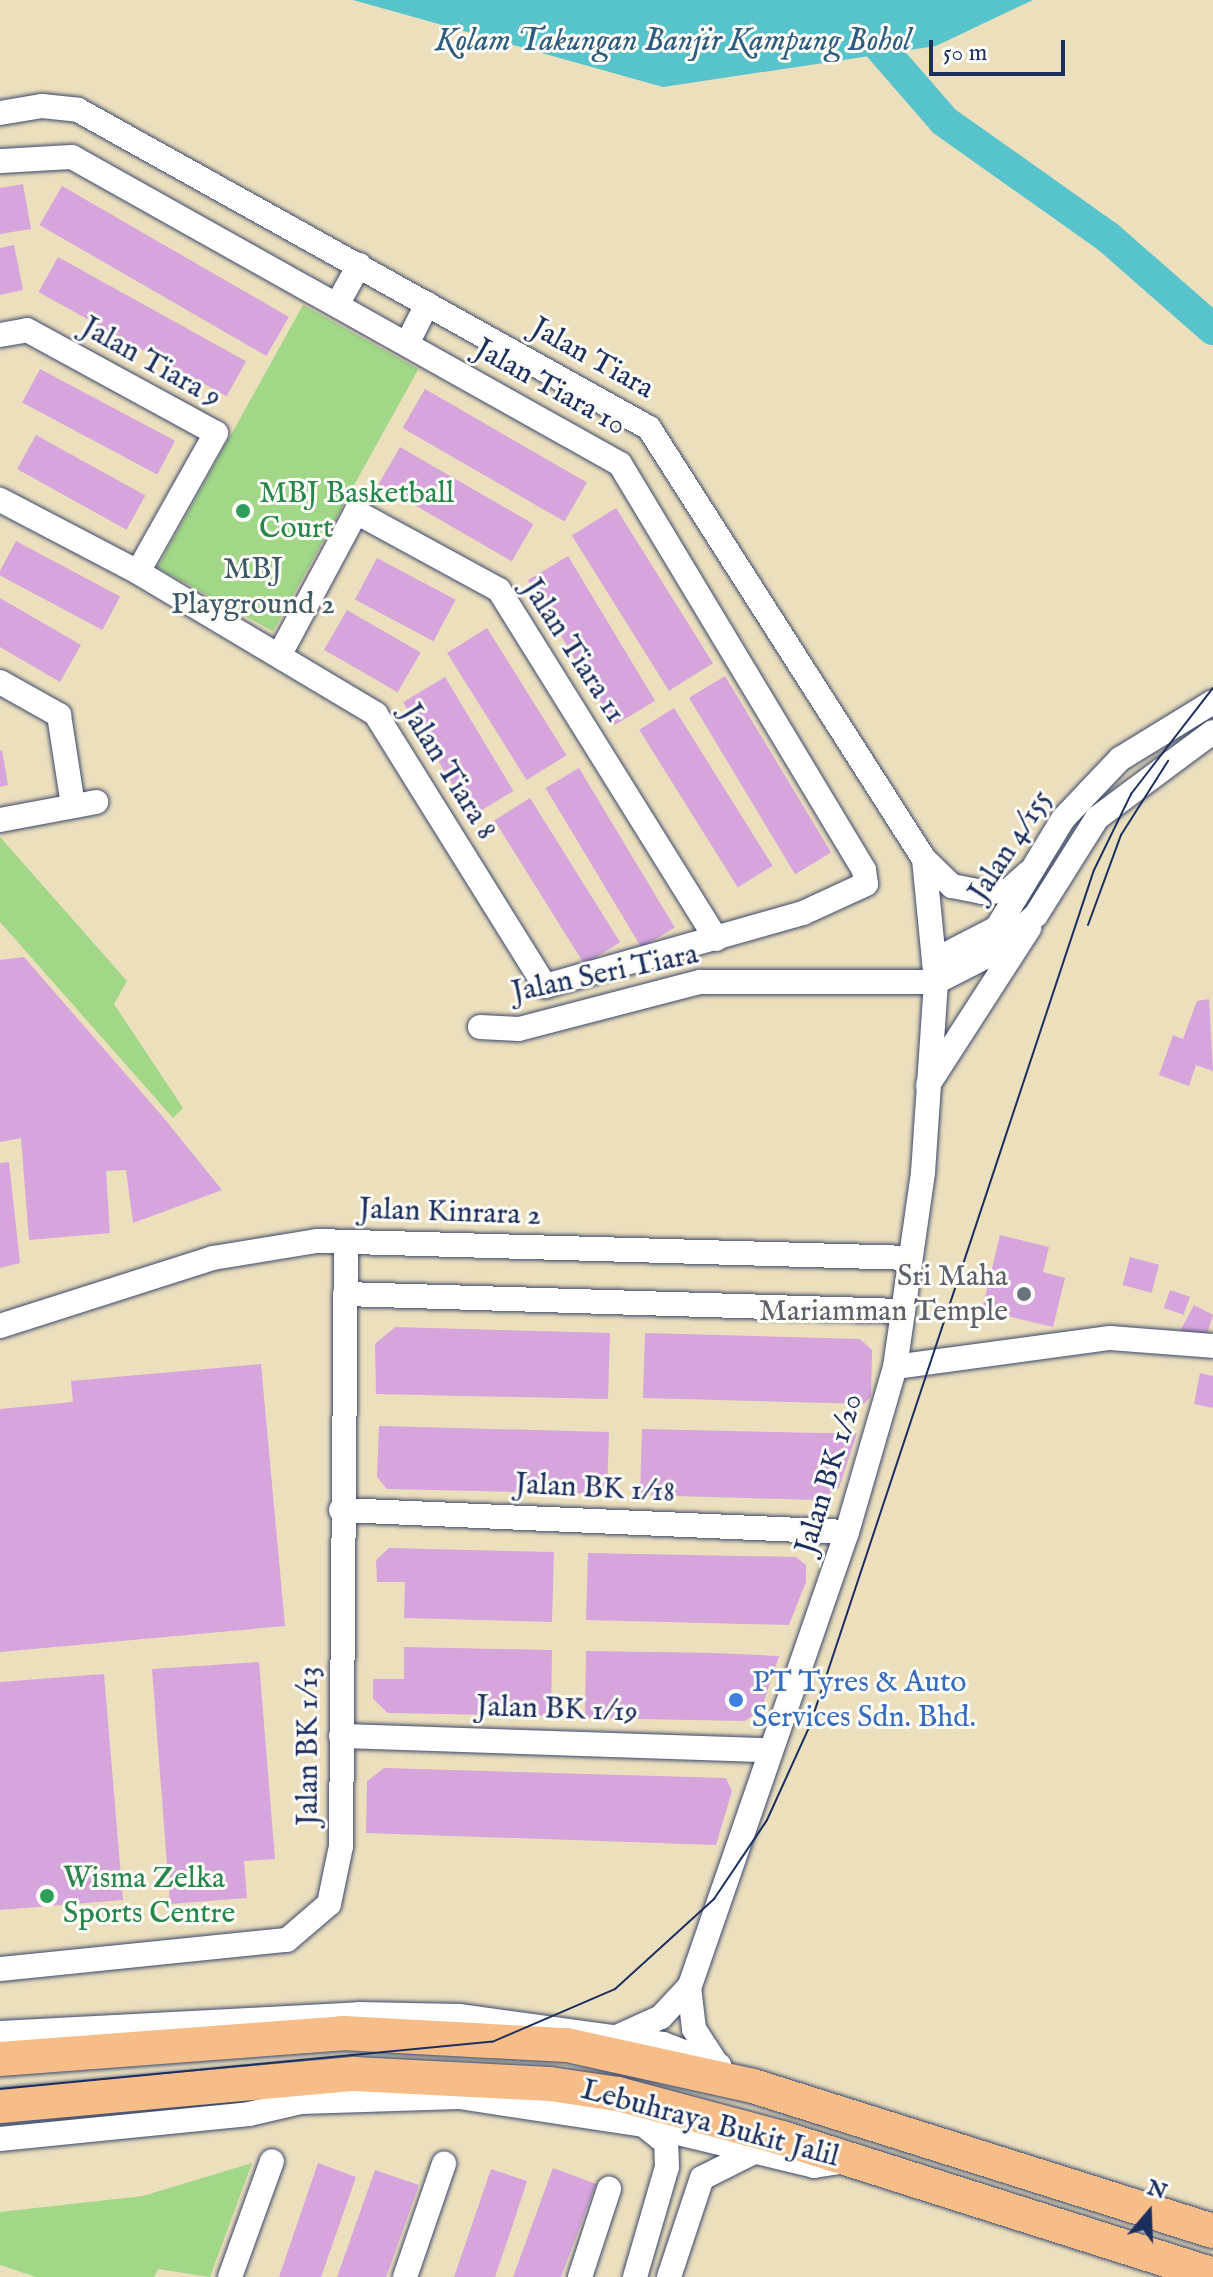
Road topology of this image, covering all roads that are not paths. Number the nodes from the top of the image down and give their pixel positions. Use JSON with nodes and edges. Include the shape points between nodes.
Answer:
{"nodes":[{"id":1,"x":0,"y":113,"type":"edge"},
{"id":2,"x":0,"y":161,"type":"edge"},
{"id":3,"x":359,"y":265,"type":"junction"},
{"id":4,"x":427,"y":304,"type":"junction"},
{"id":5,"x":337,"y":305,"type":"junction"},
{"id":6,"x":0,"y":335,"type":"edge"},
{"id":7,"x":407,"y":344,"type":"junction"},
{"id":8,"x":0,"y":500,"type":"edge"},
{"id":9,"x":138,"y":572,"type":"junction"},
{"id":10,"x":280,"y":654,"type":"junction"},
{"id":11,"x":0,"y":682,"type":"edge"},
{"id":12,"x":1213,"y":702,"type":"edge"},
{"id":13,"x":1213,"y":732,"type":"edge"},
{"id":14,"x":0,"y":820,"type":"edge"},
{"id":15,"x":924,"y":859,"type":"junction"},
{"id":16,"x":1034,"y":868,"type":"junction"},
{"id":17,"x":1036,"y":915,"type":"junction"},
{"id":18,"x":716,"y":939,"type":"junction"},
{"id":19,"x":936,"y":971,"type":"junction"},
{"id":20,"x":480,"y":1027,"type":"dead end"},
{"id":21,"x":924,"y":1092,"type":"junction"},
{"id":22,"x":346,"y":1242,"type":"junction"},
{"id":23,"x":910,"y":1258,"type":"junction"},
{"id":24,"x":345,"y":1294,"type":"junction"},
{"id":25,"x":903,"y":1311,"type":"junction"},
{"id":26,"x":0,"y":1326,"type":"edge"},
{"id":27,"x":1213,"y":1346,"type":"edge"},
{"id":28,"x":895,"y":1367,"type":"junction"},
{"id":29,"x":341,"y":1510,"type":"junction"},
{"id":30,"x":847,"y":1532,"type":"junction"},
{"id":31,"x":341,"y":1736,"type":"junction"},
{"id":32,"x":771,"y":1750,"type":"junction"},
{"id":33,"x":0,"y":1969,"type":"edge"},
{"id":34,"x":689,"y":1987,"type":"junction"},
{"id":35,"x":0,"y":2033,"type":"edge"},
{"id":36,"x":616,"y":2038,"type":"junction"},
{"id":37,"x":0,"y":2059,"type":"edge"},
{"id":38,"x":716,"y":2063,"type":"junction"},
{"id":39,"x":753,"y":2086,"type":"junction"},
{"id":40,"x":0,"y":2106,"type":"edge"},
{"id":41,"x":645,"y":2125,"type":"junction"},
{"id":42,"x":0,"y":2139,"type":"edge"},
{"id":43,"x":757,"y":2152,"type":"junction"},
{"id":44,"x":852,"y":2160,"type":"junction"},
{"id":45,"x":272,"y":2161,"type":"dead end"},
{"id":46,"x":444,"y":2164,"type":"dead end"},
{"id":47,"x":609,"y":2189,"type":"dead end"},
{"id":48,"x":1213,"y":2231,"type":"edge"},
{"id":49,"x":1213,"y":2275,"type":"edge"},
{"id":50,"x":230,"y":2277,"type":"edge"},
{"id":51,"x":405,"y":2277,"type":"edge"},
{"id":52,"x":580,"y":2277,"type":"edge"},
{"id":53,"x":635,"y":2277,"type":"edge"},
{"id":54,"x":669,"y":2277,"type":"edge"}],
"edges":[{"from":1,"to":3,"type":"street","name":"Jalan Tiara","via":[[42,106],[78,110]]},
{"from":2,"to":5,"type":"street","name":"Jalan Tiara 10","via":[[72,157]]},
{"from":3,"to":4,"type":"street","name":"Jalan Tiara"},
{"from":3,"to":5,"type":"street"},
{"from":4,"to":7,"type":"street"},
{"from":4,"to":15,"type":"street","name":"Jalan Tiara","via":[[649,428]]},
{"from":5,"to":7,"type":"street","name":"Jalan Tiara 10"},
{"from":6,"to":9,"type":"street","name":"Jalan Tiara 9","via":[[27,330],[216,433]]},
{"from":7,"to":18,"type":"street","name":"Jalan Tiara 10","via":[[620,464],[864,870],[866,884],[857,895]]},
{"from":8,"to":9,"type":"street","name":"Jalan Tiara 8"},
{"from":9,"to":10,"type":"street","name":"Jalan Tiara 8"},
{"from":10,"to":18,"type":"street","name":"Jalan Tiara 8","via":[[376,714],[545,986]]},
{"from":10,"to":18,"type":"street","name":"Jalan Tiara 11","via":[[356,512],[499,590]]},
{"from":11,"to":14,"type":"street","via":[[59,715],[84,804]]},
{"from":12,"to":16,"type":"street","name":"Jalan 4/155","via":[[1120,759],[1063,819]]},
{"from":13,"to":17,"type":"street","name":"Jalan 4/155","via":[[1097,818]]},
{"from":15,"to":16,"type":"street","via":[[952,886],[982,892],[1008,891]]},
{"from":15,"to":19,"type":"street","name":"Jalan Tiara"},
{"from":16,"to":19,"type":"street","name":"Jalan 4/155","via":[[997,928]]},
{"from":17,"to":19,"type":"street","name":"Jalan 4/155","via":[[995,952]]},
{"from":17,"to":21,"type":"street"},
{"from":19,"to":20,"type":"street","name":"Jalan Seri Tiara","via":[[700,982],[519,1029]]},
{"from":19,"to":21,"type":"street","name":"Jalan BK 1/20"},
{"from":21,"to":23,"type":"street","name":"Jalan BK 1/20","via":[[923,1173]]},
{"from":22,"to":23,"type":"street","name":"Jalan Kinrara 2"},
{"from":22,"to":24,"type":"street","name":"Jalan BK 1/13"},
{"from":22,"to":26,"type":"street","name":"Jalan Kinrara 2","via":[[213,1258]]},
{"from":23,"to":25,"type":"street","name":"Jalan BK 1/20"},
{"from":24,"to":25,"type":"street"},
{"from":24,"to":29,"type":"street","name":"Jalan BK 1/13"},
{"from":25,"to":28,"type":"street","name":"Jalan BK 1/20"},
{"from":27,"to":28,"type":"street","via":[[1110,1338]]},
{"from":28,"to":30,"type":"street","name":"Jalan BK 1/20"},
{"from":29,"to":30,"type":"street","name":"Jalan BK 1/18"},
{"from":29,"to":31,"type":"street","name":"Jalan BK 1/13"},
{"from":30,"to":32,"type":"street","name":"Jalan BK 1/20"},
{"from":31,"to":32,"type":"street","name":"Jalan BK 1/19"},
{"from":31,"to":33,"type":"street","name":"Jalan BK 1/13","via":[[341,1846],[329,1904],[304,1929],[287,1940]]},
{"from":32,"to":34,"type":"street","name":"Jalan BK 1/20"},
{"from":34,"to":36,"type":"street","name":"Jalan BK 1/20","via":[[661,2017]]},
{"from":34,"to":38,"type":"street","name":"Jalan BK 1/20","via":[[694,2029]]},
{"from":35,"to":36,"type":"street","via":[[359,2014],[533,2021]]},
{"from":36,"to":38,"type":"street"},
{"from":37,"to":39,"type":"highway","name":"Lebuhraya Bukit Jalil","via":[[343,2033],[482,2035],[647,2058]]},
{"from":38,"to":39,"type":"street"},
{"from":39,"to":48,"type":"highway","name":"Lebuhraya Bukit Jalil"},
{"from":40,"to":44,"type":"highway","name":"Lebuhraya Bukit Jalil","via":[[354,2074],[455,2074],[618,2094]]},
{"from":41,"to":42,"type":"street","via":[[459,2097],[366,2097]]},
{"from":41,"to":43,"type":"street"},
{"from":41,"to":53,"type":"street","via":[[666,2143],[667,2167]]},
{"from":43,"to":44,"type":"street","via":[[814,2166]]},
{"from":43,"to":54,"type":"street","via":[[702,2178]]},
{"from":44,"to":49,"type":"highway","name":"Lebuhraya Bukit Jalil"},
{"from":45,"to":50,"type":"street"},
{"from":46,"to":51,"type":"street"},
{"from":47,"to":52,"type":"street"}]}
